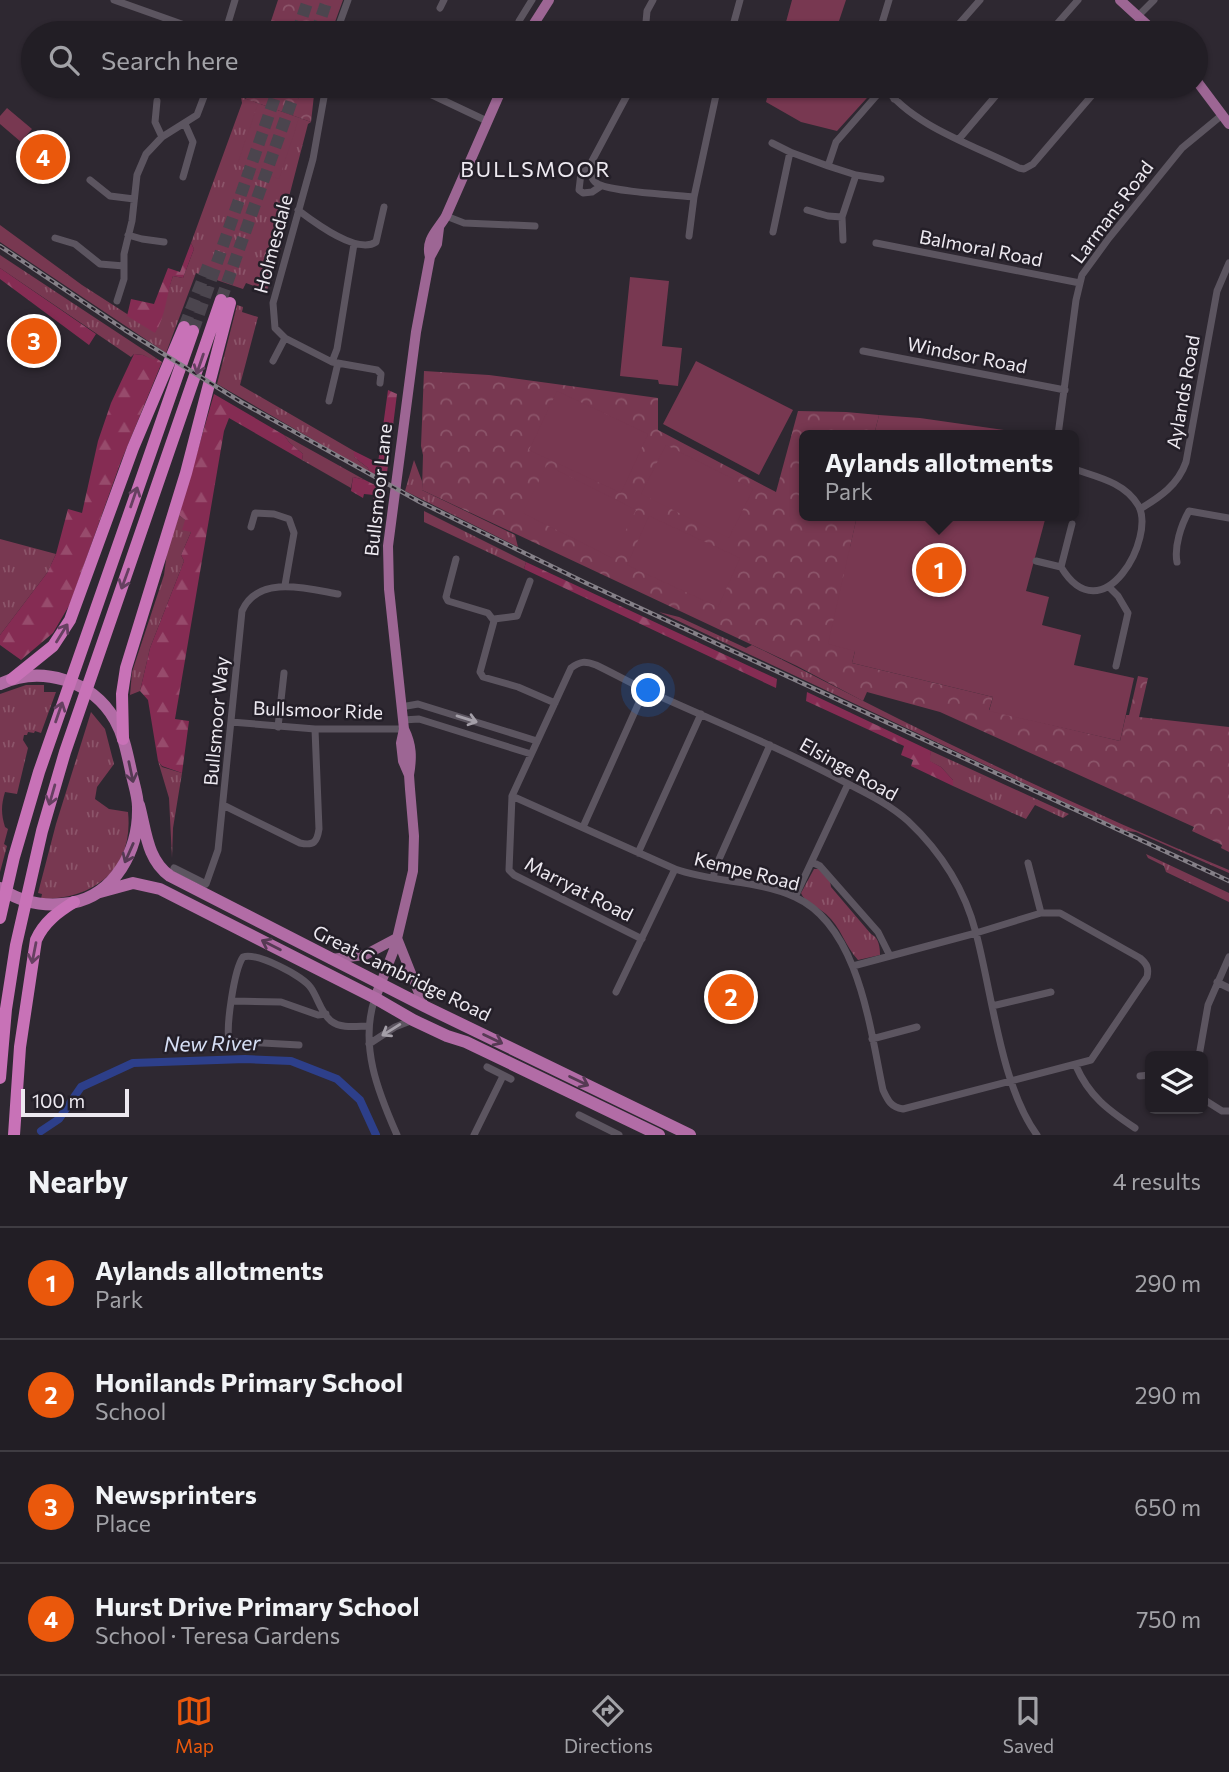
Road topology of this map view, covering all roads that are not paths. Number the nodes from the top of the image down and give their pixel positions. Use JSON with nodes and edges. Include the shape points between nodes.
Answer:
{"nodes":[{"id":1,"x":114,"y":0,"type":"edge"},
{"id":2,"x":235,"y":0,"type":"edge"},
{"id":3,"x":348,"y":0,"type":"edge"},
{"id":4,"x":532,"y":0,"type":"edge"},
{"id":5,"x":550,"y":0,"type":"edge"},
{"id":6,"x":653,"y":0,"type":"edge"},
{"id":7,"x":740,"y":0,"type":"edge"},
{"id":8,"x":889,"y":0,"type":"edge"},
{"id":9,"x":980,"y":0,"type":"edge"},
{"id":10,"x":1078,"y":0,"type":"edge"},
{"id":11,"x":1120,"y":0,"type":"edge"},
{"id":12,"x":1154,"y":0,"type":"edge"},
{"id":13,"x":1138,"y":16,"type":"junction"},
{"id":14,"x":173,"y":21,"type":"edge"},
{"id":15,"x":229,"y":21,"type":"edge"},
{"id":16,"x":340,"y":21,"type":"edge"},
{"id":17,"x":519,"y":21,"type":"edge"},
{"id":18,"x":536,"y":21,"type":"edge"},
{"id":19,"x":646,"y":21,"type":"edge"},
{"id":20,"x":734,"y":21,"type":"edge"},
{"id":21,"x":883,"y":21,"type":"edge"},
{"id":22,"x":962,"y":21,"type":"edge"},
{"id":23,"x":1060,"y":21,"type":"edge"},
{"id":24,"x":1142,"y":21,"type":"edge"},
{"id":25,"x":1208,"y":96,"type":"edge"},
{"id":26,"x":204,"y":98,"type":"edge"},
{"id":27,"x":324,"y":98,"type":"edge"},
{"id":28,"x":438,"y":98,"type":"edge"},
{"id":29,"x":498,"y":98,"type":"edge"},
{"id":30,"x":626,"y":98,"type":"edge"},
{"id":31,"x":715,"y":98,"type":"edge"},
{"id":32,"x":874,"y":98,"type":"edge"},
{"id":33,"x":994,"y":98,"type":"edge"},
{"id":34,"x":1090,"y":98,"type":"edge"},
{"id":35,"x":894,"y":99,"type":"edge"},
{"id":36,"x":156,"y":101,"type":"dead end"},
{"id":37,"x":1226,"y":119,"type":"edge"},
{"id":38,"x":487,"y":121,"type":"junction"},
{"id":39,"x":185,"y":124,"type":"junction"},
{"id":40,"x":162,"y":137,"type":"junction"},
{"id":41,"x":959,"y":139,"type":"junction"},
{"id":42,"x":772,"y":143,"type":"dead end"},
{"id":43,"x":790,"y":152,"type":"junction"},
{"id":44,"x":828,"y":166,"type":"junction"},
{"id":45,"x":590,"y":168,"type":"junction"},
{"id":46,"x":856,"y":175,"type":"junction"},
{"id":47,"x":183,"y":177,"type":"dead end"},
{"id":48,"x":881,"y":179,"type":"dead end"},
{"id":49,"x":90,"y":180,"type":"dead end"},
{"id":50,"x":601,"y":186,"type":"junction"},
{"id":51,"x":694,"y":197,"type":"junction"},
{"id":52,"x":134,"y":199,"type":"junction"},
{"id":53,"x":384,"y":207,"type":"dead end"},
{"id":54,"x":298,"y":210,"type":"junction"},
{"id":55,"x":807,"y":210,"type":"dead end"},
{"id":56,"x":446,"y":216,"type":"junction"},
{"id":57,"x":842,"y":216,"type":"junction"},
{"id":58,"x":535,"y":226,"type":"dead end"},
{"id":59,"x":773,"y":232,"type":"dead end"},
{"id":60,"x":128,"y":235,"type":"junction"},
{"id":61,"x":689,"y":236,"type":"dead end"},
{"id":62,"x":55,"y":238,"type":"dead end"},
{"id":63,"x":844,"y":240,"type":"dead end"},
{"id":64,"x":164,"y":242,"type":"dead end"},
{"id":65,"x":876,"y":243,"type":"dead end"},
{"id":66,"x":354,"y":244,"type":"junction"},
{"id":67,"x":1229,"y":263,"type":"edge"},
{"id":68,"x":124,"y":265,"type":"junction"},
{"id":69,"x":1080,"y":283,"type":"junction"},
{"id":70,"x":117,"y":301,"type":"dead end"},
{"id":71,"x":285,"y":338,"type":"junction"},
{"id":72,"x":863,"y":351,"type":"dead end"},
{"id":73,"x":272,"y":361,"type":"dead end"},
{"id":74,"x":335,"y":362,"type":"junction"},
{"id":75,"x":380,"y":383,"type":"dead end"},
{"id":76,"x":1065,"y":390,"type":"junction"},
{"id":77,"x":329,"y":401,"type":"dead end"},
{"id":78,"x":1059,"y":430,"type":"edge"},
{"id":79,"x":1079,"y":471,"type":"edge"},
{"id":80,"x":1140,"y":509,"type":"junction"},
{"id":81,"x":1229,"y":518,"type":"edge"},
{"id":82,"x":1072,"y":524,"type":"dead end"},
{"id":83,"x":251,"y":527,"type":"dead end"},
{"id":84,"x":456,"y":559,"type":"dead end"},
{"id":85,"x":1036,"y":561,"type":"dead end"},
{"id":86,"x":1178,"y":562,"type":"dead end"},
{"id":87,"x":1061,"y":567,"type":"junction"},
{"id":88,"x":530,"y":581,"type":"dead end"},
{"id":89,"x":285,"y":584,"type":"junction"},
{"id":90,"x":1109,"y":587,"type":"junction"},
{"id":91,"x":338,"y":594,"type":"dead end"},
{"id":92,"x":494,"y":619,"type":"junction"},
{"id":93,"x":1116,"y":666,"type":"dead end"},
{"id":94,"x":284,"y":673,"type":"dead end"},
{"id":95,"x":6,"y":681,"type":"edge"},
{"id":96,"x":645,"y":689,"type":"junction"},
{"id":97,"x":555,"y":703,"type":"junction"},
{"id":98,"x":401,"y":706,"type":"junction"},
{"id":99,"x":701,"y":714,"type":"junction"},
{"id":100,"x":231,"y":722,"type":"junction"},
{"id":101,"x":403,"y":725,"type":"junction"},
{"id":102,"x":278,"y":727,"type":"junction"},
{"id":103,"x":314,"y":729,"type":"junction"},
{"id":104,"x":123,"y":739,"type":"junction"},
{"id":105,"x":537,"y":741,"type":"junction"},
{"id":106,"x":770,"y":744,"type":"junction"},
{"id":107,"x":531,"y":754,"type":"junction"},
{"id":108,"x":848,"y":784,"type":"junction"},
{"id":109,"x":513,"y":796,"type":"junction"},
{"id":110,"x":139,"y":805,"type":"junction"},
{"id":111,"x":223,"y":805,"type":"junction"},
{"id":112,"x":583,"y":827,"type":"junction"},
{"id":113,"x":638,"y":853,"type":"junction"},
{"id":114,"x":812,"y":862,"type":"junction"},
{"id":115,"x":1028,"y":863,"type":"dead end"},
{"id":116,"x":174,"y":868,"type":"dead end"},
{"id":117,"x":675,"y":869,"type":"junction"},
{"id":118,"x":713,"y":878,"type":"junction"},
{"id":119,"x":0,"y":888,"type":"edge"},
{"id":120,"x":100,"y":892,"type":"junction"},
{"id":121,"x":795,"y":897,"type":"junction"},
{"id":122,"x":74,"y":902,"type":"junction"},
{"id":123,"x":1041,"y":913,"type":"junction"},
{"id":124,"x":0,"y":918,"type":"edge"},
{"id":125,"x":976,"y":933,"type":"junction"},
{"id":126,"x":290,"y":938,"type":"junction"},
{"id":127,"x":397,"y":938,"type":"junction"},
{"id":128,"x":642,"y":939,"type":"junction"},
{"id":129,"x":890,"y":956,"type":"junction"},
{"id":130,"x":1229,"y":958,"type":"edge"},
{"id":131,"x":331,"y":959,"type":"junction"},
{"id":132,"x":853,"y":966,"type":"junction"},
{"id":133,"x":1217,"y":982,"type":"junction"},
{"id":134,"x":382,"y":984,"type":"junction"},
{"id":135,"x":1229,"y":988,"type":"edge"},
{"id":136,"x":616,"y":992,"type":"dead end"},
{"id":137,"x":1051,"y":992,"type":"dead end"},
{"id":138,"x":375,"y":998,"type":"junction"},
{"id":139,"x":233,"y":1001,"type":"junction"},
{"id":140,"x":424,"y":1006,"type":"junction"},
{"id":141,"x":992,"y":1006,"type":"junction"},
{"id":142,"x":326,"y":1014,"type":"junction"},
{"id":143,"x":413,"y":1020,"type":"junction"},
{"id":144,"x":369,"y":1026,"type":"junction"},
{"id":145,"x":917,"y":1027,"type":"dead end"},
{"id":146,"x":872,"y":1039,"type":"junction"},
{"id":147,"x":466,"y":1042,"type":"junction"},
{"id":148,"x":369,"y":1044,"type":"junction"},
{"id":149,"x":299,"y":1045,"type":"dead end"},
{"id":150,"x":1200,"y":1051,"type":"edge"},
{"id":151,"x":1076,"y":1066,"type":"junction"},
{"id":152,"x":487,"y":1067,"type":"dead end"},
{"id":153,"x":1140,"y":1076,"type":"dead end"},
{"id":154,"x":1145,"y":1076,"type":"edge"},
{"id":155,"x":0,"y":1078,"type":"edge"},
{"id":156,"x":1012,"y":1081,"type":"junction"},
{"id":157,"x":1208,"y":1102,"type":"edge"},
{"id":158,"x":1229,"y":1111,"type":"edge"},
{"id":159,"x":579,"y":1115,"type":"dead end"},
{"id":160,"x":1135,"y":1128,"type":"dead end"},
{"id":161,"x":14,"y":1135,"type":"edge"},
{"id":162,"x":397,"y":1135,"type":"edge"},
{"id":163,"x":474,"y":1135,"type":"edge"},
{"id":164,"x":619,"y":1135,"type":"edge"},
{"id":165,"x":659,"y":1135,"type":"edge"},
{"id":166,"x":690,"y":1135,"type":"edge"},
{"id":167,"x":1036,"y":1135,"type":"edge"}],
"edges":[{"from":1,"to":14,"type":"street"},
{"from":2,"to":15,"type":"street"},
{"from":3,"to":16,"type":"street"},
{"from":4,"to":17,"type":"street"},
{"from":5,"to":18,"type":"main road"},
{"from":6,"to":19,"type":"street"},
{"from":7,"to":20,"type":"street"},
{"from":8,"to":21,"type":"street"},
{"from":9,"to":22,"type":"street"},
{"from":10,"to":23,"type":"street"},
{"from":11,"to":13,"type":"main road"},
{"from":12,"to":13,"type":"street"},
{"from":13,"to":24,"type":"main road"},
{"from":25,"to":37,"type":"main road"},
{"from":26,"to":39,"type":"street","via":[[197,115]]},
{"from":27,"to":54,"type":"street","name":"Holmesdale"},
{"from":28,"to":38,"type":"street"},
{"from":29,"to":38,"type":"main road","name":"Bullsmoor Lane"},
{"from":30,"to":45,"type":"street"},
{"from":31,"to":51,"type":"street"},
{"from":32,"to":44,"type":"street","via":[[836,142]]},
{"from":33,"to":41,"type":"street"},
{"from":34,"to":41,"type":"street","via":[[1024,169]]},
{"from":35,"to":41,"type":"street"},
{"from":36,"to":40,"type":"street","via":[[155,122]]},
{"from":37,"to":69,"type":"street","name":"Larmans Road","via":[[1182,148],[1109,238]]},
{"from":38,"to":56,"type":"main road","name":"Bullsmoor Lane"},
{"from":39,"to":40,"type":"street"},
{"from":39,"to":47,"type":"street","via":[[193,142]]},
{"from":40,"to":52,"type":"street","via":[[139,168]]},
{"from":42,"to":43,"type":"street"},
{"from":43,"to":44,"type":"street"},
{"from":43,"to":59,"type":"street"},
{"from":44,"to":46,"type":"street"},
{"from":45,"to":50,"type":"street","via":[[593,181]]},
{"from":45,"to":50,"type":"street","via":[[581,173],[579,190],[587,193]]},
{"from":46,"to":48,"type":"street"},
{"from":46,"to":57,"type":"street"},
{"from":49,"to":52,"type":"street","via":[[110,196]]},
{"from":50,"to":51,"type":"street"},
{"from":51,"to":61,"type":"street"},
{"from":52,"to":60,"type":"street"},
{"from":53,"to":66,"type":"street","via":[[376,242]]},
{"from":54,"to":66,"type":"street"},
{"from":54,"to":71,"type":"street","name":"Holmesdale","via":[[272,303],[275,328]]},
{"from":55,"to":57,"type":"street"},
{"from":56,"to":58,"type":"street","via":[[464,223]]},
{"from":56,"to":98,"type":"main road","name":"Bullsmoor Lane","via":[[430,257],[393,498],[388,568]]},
{"from":57,"to":63,"type":"street"},
{"from":60,"to":64,"type":"street"},
{"from":60,"to":68,"type":"street"},
{"from":62,"to":68,"type":"street","via":[[75,244],[100,264]]},
{"from":65,"to":69,"type":"street","name":"Balmoral Road"},
{"from":66,"to":74,"type":"street"},
{"from":67,"to":80,"type":"street","name":"Aylands Road","via":[[1216,291],[1186,462],[1162,496]]},
{"from":68,"to":70,"type":"street"},
{"from":69,"to":76,"type":"street","name":"Larmans Road"},
{"from":71,"to":73,"type":"street"},
{"from":71,"to":74,"type":"street"},
{"from":72,"to":76,"type":"street","name":"Windsor Road"},
{"from":74,"to":75,"type":"street","via":[[377,369]]},
{"from":74,"to":77,"type":"street"},
{"from":76,"to":78,"type":"street","name":"Larmans Road"},
{"from":79,"to":80,"type":"street","via":[[1108,480]]},
{"from":80,"to":90,"type":"street","via":[[1133,560]]},
{"from":81,"to":86,"type":"street","via":[[1189,511],[1176,554]]},
{"from":82,"to":87,"type":"street"},
{"from":83,"to":89,"type":"street","via":[[255,513],[289,519],[294,533]]},
{"from":84,"to":92,"type":"street","via":[[448,601],[488,612]]},
{"from":85,"to":87,"type":"street"},
{"from":87,"to":90,"type":"street","via":[[1069,581],[1082,590]]},
{"from":88,"to":92,"type":"street","via":[[517,616]]},
{"from":89,"to":91,"type":"street"},
{"from":89,"to":100,"type":"street","name":"Bullsmoor Way","via":[[257,594],[242,611]]},
{"from":90,"to":93,"type":"street","via":[[1128,612]]},
{"from":92,"to":97,"type":"street","via":[[480,672]]},
{"from":94,"to":102,"type":"street"},
{"from":95,"to":104,"type":"highway","name":"Great Cambridge Road","via":[[51,677],[75,683],[100,701]]},
{"from":95,"to":124,"type":"highway","via":[[53,646],[70,620],[133,448],[189,329],[39,772]]},
{"from":96,"to":97,"type":"street","name":"Elsinge Road","via":[[586,662],[577,663]]},
{"from":96,"to":99,"type":"street","name":"Elsinge Road"},
{"from":96,"to":112,"type":"street"},
{"from":97,"to":105,"type":"street","name":"Marryat Road"},
{"from":98,"to":101,"type":"main road","name":"Bullsmoor Lane"},
{"from":98,"to":105,"type":"street","one_way":true,"via":[[418,704]]},
{"from":99,"to":106,"type":"street","name":"Elsinge Road"},
{"from":99,"to":113,"type":"street"},
{"from":100,"to":102,"type":"street","name":"Bullsmoor Ride"},
{"from":100,"to":111,"type":"street","name":"Bullsmoor Way"},
{"from":101,"to":103,"type":"street","name":"Bullsmoor Ride"},
{"from":101,"to":107,"type":"street","name":"Bullsmoor Ride","via":[[419,719]]},
{"from":101,"to":127,"type":"main road","name":"Bullsmoor Lane","via":[[414,859]]},
{"from":102,"to":103,"type":"street","name":"Bullsmoor Ride"},
{"from":103,"to":111,"type":"street","via":[[319,829],[314,844],[300,843]]},
{"from":104,"to":110,"type":"highway","name":"Great Cambridge Road","one_way":true},
{"from":104,"to":155,"type":"highway","one_way":true,"via":[[126,668],[189,464],[226,301],[45,818],[16,945]]},
{"from":105,"to":107,"type":"street","name":"Marryat Road"},
{"from":106,"to":108,"type":"street","name":"Elsinge Road"},
{"from":106,"to":118,"type":"street"},
{"from":107,"to":109,"type":"street","name":"Marryat Road"},
{"from":108,"to":114,"type":"street"},
{"from":108,"to":125,"type":"street","name":"Elsinge Road","via":[[906,820],[939,853],[959,887]]},
{"from":109,"to":112,"type":"street","name":"Kempe Road"},
{"from":109,"to":128,"type":"street","name":"Marryat Road","via":[[509,870]]},
{"from":110,"to":120,"type":"highway","one_way":true,"via":[[132,848]]},
{"from":110,"to":126,"type":"highway","name":"Great Cambridge Road","via":[[151,852],[165,873]]},
{"from":111,"to":116,"type":"street","name":"Bullsmoor Way","via":[[218,850],[206,884]]},
{"from":112,"to":113,"type":"street","name":"Kempe Road"},
{"from":113,"to":117,"type":"street","name":"Kempe Road"},
{"from":114,"to":121,"type":"street"},
{"from":114,"to":129,"type":"street","name":"Kempe Road","via":[[878,932]]},
{"from":115,"to":123,"type":"street"},
{"from":117,"to":118,"type":"street","name":"Kempe Road"},
{"from":117,"to":128,"type":"street"},
{"from":118,"to":121,"type":"street","name":"Kempe Road"},
{"from":119,"to":122,"type":"highway","name":"Great Cambridge Road","via":[[43,905]]},
{"from":120,"to":122,"type":"highway","name":"Great Cambridge Road"},
{"from":138,"to":120,"type":"highway","name":"Great Cambridge Road","one_way":true,"via":[[153,887],[129,883]]},
{"from":121,"to":132,"type":"street","name":"Kempe Road","via":[[831,926]]},
{"from":122,"to":161,"type":"highway","one_way":true,"via":[[52,918],[36,940],[23,1024]]},
{"from":123,"to":125,"type":"street"},
{"from":123,"to":151,"type":"street","via":[[1060,913],[1147,964],[1147,977],[1099,1052]]},
{"from":125,"to":129,"type":"street"},
{"from":125,"to":141,"type":"street","name":"Elsinge Road"},
{"from":126,"to":131,"type":"highway","name":"Great Cambridge Road"},
{"from":126,"to":138,"type":"highway","via":[[362,981]]},
{"from":127,"to":131,"type":"main road","via":[[365,955]]},
{"from":127,"to":134,"type":"main road","name":"Bullsmoor Lane"},
{"from":127,"to":140,"type":"main road"},
{"from":128,"to":136,"type":"street"},
{"from":129,"to":132,"type":"street"},
{"from":130,"to":133,"type":"street"},
{"from":131,"to":134,"type":"highway","name":"Great Cambridge Road"},
{"from":132,"to":146,"type":"street","name":"Kempe Road"},
{"from":133,"to":135,"type":"street"},
{"from":133,"to":150,"type":"street"},
{"from":134,"to":138,"type":"main road","name":"Bullsmoor Lane"},
{"from":134,"to":140,"type":"highway","name":"Great Cambridge Road"},
{"from":134,"to":147,"type":"highway","via":[[393,1000]]},
{"from":137,"to":141,"type":"street"},
{"from":138,"to":143,"type":"highway","name":"Great Cambridge Road"},
{"from":138,"to":144,"type":"street","name":"Bullsmoor Lane"},
{"from":139,"to":142,"type":"street","via":[[281,1002]]},
{"from":139,"to":142,"type":"street","via":[[240,961],[251,956],[305,981]]},
{"from":139,"to":149,"type":"street","via":[[230,1042]]},
{"from":140,"to":166,"type":"highway","name":"Great Cambridge Road","one_way":true},
{"from":141,"to":156,"type":"street","name":"Elsinge Road"},
{"from":142,"to":144,"type":"street","via":[[340,1024]]},
{"from":143,"to":147,"type":"highway","name":"Great Cambridge Road"},
{"from":143,"to":148,"type":"street","one_way":true},
{"from":144,"to":148,"type":"street","name":"Bullsmoor Lane"},
{"from":145,"to":146,"type":"street"},
{"from":146,"to":156,"type":"street","name":"Kempe Road","via":[[883,1090],[896,1108],[903,1110]]},
{"from":147,"to":165,"type":"highway","name":"Great Cambridge Road"},
{"from":148,"to":162,"type":"street","name":"Bullsmoor Lane","via":[[376,1082]]},
{"from":151,"to":156,"type":"street"},
{"from":151,"to":160,"type":"street","via":[[1084,1085]]},
{"from":152,"to":163,"type":"street","via":[[507,1077]]},
{"from":153,"to":154,"type":"street"},
{"from":156,"to":167,"type":"street","name":"Elsinge Road"},
{"from":157,"to":158,"type":"street"},
{"from":159,"to":164,"type":"street"}]}
